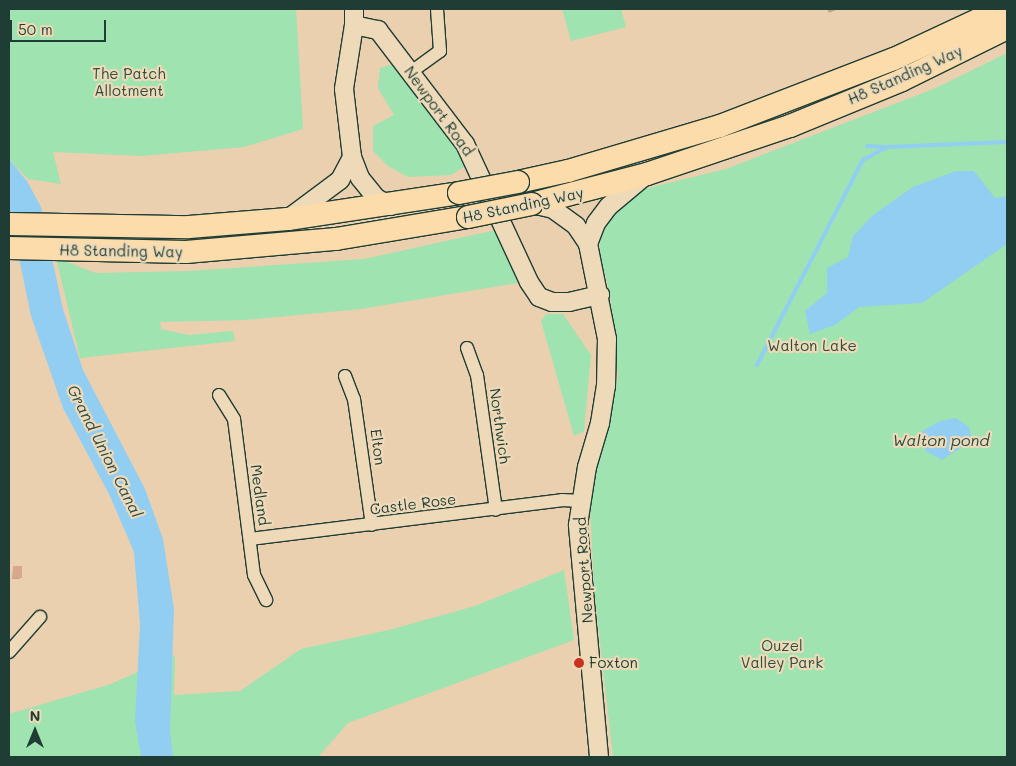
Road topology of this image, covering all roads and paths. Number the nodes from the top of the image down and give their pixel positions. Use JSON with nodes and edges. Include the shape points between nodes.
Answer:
{"nodes":[{"id":1,"x":437,"y":9,"type":"edge"},
{"id":2,"x":1001,"y":9,"type":"edge"},
{"id":3,"x":354,"y":17,"type":"edge"},
{"id":4,"x":1007,"y":28,"type":"edge"},
{"id":5,"x":411,"y":72,"type":"junction"},
{"id":6,"x":352,"y":157,"type":"junction"},
{"id":7,"x":647,"y":174,"type":"junction"},
{"id":8,"x":532,"y":204,"type":"junction"},
{"id":9,"x":391,"y":206,"type":"junction"},
{"id":10,"x":288,"y":219,"type":"junction"},
{"id":11,"x":9,"y":224,"type":"edge"},
{"id":12,"x":588,"y":244,"type":"junction"},
{"id":13,"x":9,"y":248,"type":"edge"},
{"id":14,"x":600,"y":295,"type":"junction"},
{"id":15,"x":467,"y":348,"type":"dead end"},
{"id":16,"x":345,"y":376,"type":"dead end"},
{"id":17,"x":219,"y":395,"type":"dead end"},
{"id":18,"x":581,"y":501,"type":"junction"},
{"id":19,"x":496,"y":510,"type":"junction"},
{"id":20,"x":372,"y":525,"type":"junction"},
{"id":21,"x":250,"y":539,"type":"junction"},
{"id":22,"x":266,"y":600,"type":"dead end"},
{"id":23,"x":40,"y":617,"type":"dead end"},
{"id":24,"x":9,"y":652,"type":"edge"},
{"id":25,"x":599,"y":757,"type":"edge"}],
"edges":[{"from":1,"to":5,"type":"street","via":[[440,51]]},
{"from":2,"to":9,"type":"highway","name":"H8 Standing Way","bridge":true,"via":[[894,59],[720,126],[518,182]]},
{"from":3,"to":5,"type":"street","name":"Newport Road","via":[[378,30]]},
{"from":3,"to":6,"type":"street","name":"Newport Road","via":[[344,89]]},
{"from":4,"to":7,"type":"highway","name":"H8 Standing Way","via":[[902,80],[798,122]]},
{"from":5,"to":14,"type":"street","name":"Newport Road","via":[[477,165],[529,282],[540,297],[552,302],[569,302]]},
{"from":6,"to":9,"type":"street","name":"Newport Road","via":[[365,185],[376,198]]},
{"from":6,"to":10,"type":"street","via":[[340,180]]},
{"from":7,"to":8,"type":"highway","name":"H8 Standing Way"},
{"from":7,"to":12,"type":"street","via":[[609,206],[596,222]]},
{"from":8,"to":12,"type":"street","via":[[553,209],[576,226]]},
{"from":8,"to":13,"type":"highway","name":"H8 Standing Way","bridge":true,"via":[[387,232],[283,244],[186,252]]},
{"from":9,"to":10,"type":"highway","name":"H8 Standing Way"},
{"from":10,"to":11,"type":"highway","name":"H8 Standing Way","via":[[188,227]]},
{"from":12,"to":14,"type":"street","name":"Newport Road"},
{"from":14,"to":18,"type":"street","name":"Newport Road","via":[[607,339],[606,386]]},
{"from":15,"to":19,"type":"street","name":"Northwich","via":[[477,375]]},
{"from":16,"to":20,"type":"street","name":"Elton","via":[[354,399]]},
{"from":17,"to":21,"type":"street","name":"Medland","via":[[234,419]]},
{"from":18,"to":19,"type":"street","name":"Castle Rose","via":[[562,500]]},
{"from":18,"to":25,"type":"street","name":"Newport Road","via":[[579,537]]},
{"from":19,"to":20,"type":"street","name":"Castle Rose"},
{"from":20,"to":21,"type":"street","name":"Castle Rose"},
{"from":21,"to":22,"type":"street","name":"Medland","via":[[254,575]]},
{"from":23,"to":24,"type":"street"}]}
